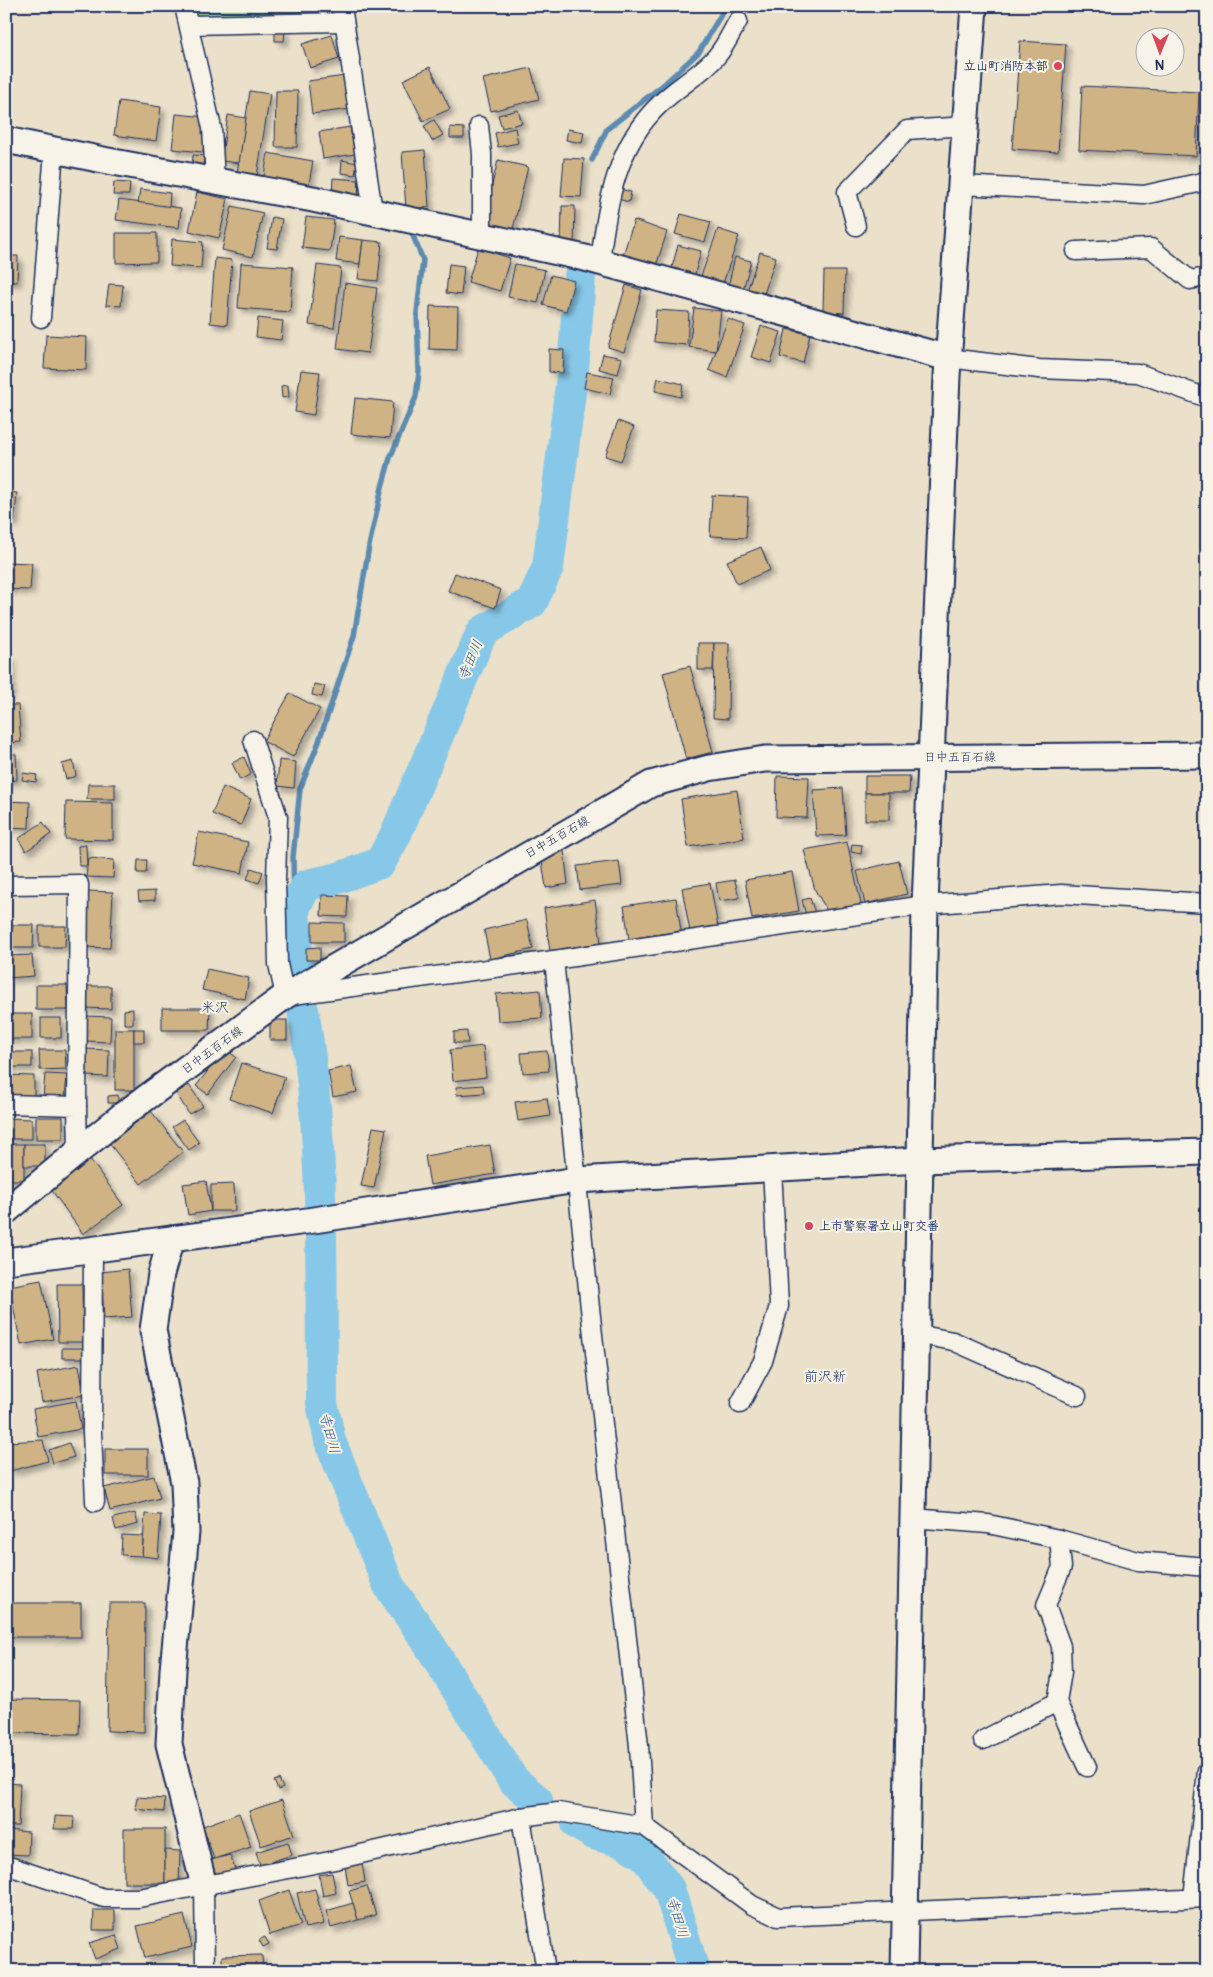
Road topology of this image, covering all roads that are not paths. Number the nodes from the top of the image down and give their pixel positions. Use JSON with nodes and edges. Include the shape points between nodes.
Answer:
{"nodes":[{"id":1,"x":184,"y":6,"type":"edge"},
{"id":2,"x":974,"y":6,"type":"edge"},
{"id":3,"x":343,"y":14,"type":"edge"},
{"id":4,"x":738,"y":21,"type":"dead end"},
{"id":5,"x":190,"y":25,"type":"junction"},
{"id":6,"x":479,"y":126,"type":"dead end"},
{"id":7,"x":966,"y":126,"type":"junction"},
{"id":8,"x":6,"y":140,"type":"edge"},
{"id":9,"x":54,"y":150,"type":"junction"},
{"id":10,"x":215,"y":180,"type":"junction"},
{"id":11,"x":1207,"y":181,"type":"edge"},
{"id":12,"x":962,"y":185,"type":"junction"},
{"id":13,"x":373,"y":211,"type":"junction"},
{"id":14,"x":856,"y":226,"type":"dead end"},
{"id":15,"x":482,"y":235,"type":"junction"},
{"id":16,"x":1076,"y":251,"type":"dead end"},
{"id":17,"x":600,"y":261,"type":"junction"},
{"id":18,"x":1207,"y":277,"type":"edge"},
{"id":19,"x":42,"y":318,"type":"dead end"},
{"id":20,"x":948,"y":358,"type":"junction"},
{"id":21,"x":1207,"y":398,"type":"edge"},
{"id":22,"x":253,"y":740,"type":"dead end"},
{"id":23,"x":1207,"y":755,"type":"edge"},
{"id":24,"x":931,"y":757,"type":"junction"},
{"id":25,"x":6,"y":885,"type":"edge"},
{"id":26,"x":1207,"y":903,"type":"edge"},
{"id":27,"x":926,"y":905,"type":"junction"},
{"id":28,"x":554,"y":960,"type":"junction"},
{"id":29,"x":285,"y":996,"type":"junction"},
{"id":30,"x":6,"y":1104,"type":"edge"},
{"id":31,"x":77,"y":1106,"type":"junction"},
{"id":32,"x":78,"y":1152,"type":"junction"},
{"id":33,"x":1207,"y":1152,"type":"edge"},
{"id":34,"x":920,"y":1160,"type":"junction"},
{"id":35,"x":772,"y":1168,"type":"junction"},
{"id":36,"x":576,"y":1180,"type":"junction"},
{"id":37,"x":6,"y":1211,"type":"edge"},
{"id":38,"x":171,"y":1239,"type":"junction"},
{"id":39,"x":93,"y":1250,"type":"junction"},
{"id":40,"x":6,"y":1261,"type":"edge"},
{"id":41,"x":916,"y":1334,"type":"junction"},
{"id":42,"x":1077,"y":1396,"type":"dead end"},
{"id":43,"x":740,"y":1404,"type":"dead end"},
{"id":44,"x":95,"y":1502,"type":"dead end"},
{"id":45,"x":912,"y":1518,"type":"junction"},
{"id":46,"x":1059,"y":1539,"type":"junction"},
{"id":47,"x":1207,"y":1567,"type":"edge"},
{"id":48,"x":1057,"y":1702,"type":"junction"},
{"id":49,"x":982,"y":1740,"type":"dead end"},
{"id":50,"x":1087,"y":1767,"type":"dead end"},
{"id":51,"x":1207,"y":1771,"type":"edge"},
{"id":52,"x":521,"y":1817,"type":"junction"},
{"id":53,"x":644,"y":1826,"type":"junction"},
{"id":54,"x":6,"y":1865,"type":"edge"},
{"id":55,"x":204,"y":1886,"type":"junction"},
{"id":56,"x":1200,"y":1898,"type":"edge"},
{"id":57,"x":906,"y":1911,"type":"junction"},
{"id":58,"x":205,"y":1971,"type":"edge"},
{"id":59,"x":546,"y":1971,"type":"edge"},
{"id":60,"x":904,"y":1971,"type":"edge"}],
"edges":[{"from":1,"to":5,"type":"street"},
{"from":2,"to":7,"type":"street"},
{"from":3,"to":5,"type":"street"},
{"from":3,"to":13,"type":"street"},
{"from":4,"to":17,"type":"street","via":[[716,57],[659,104],[632,139],[613,186]]},
{"from":5,"to":10,"type":"street","via":[[212,128]]},
{"from":6,"to":15,"type":"street"},
{"from":7,"to":12,"type":"street"},
{"from":7,"to":14,"type":"street","via":[[907,130],[847,192]]},
{"from":8,"to":9,"type":"street"},
{"from":9,"to":10,"type":"street"},
{"from":9,"to":19,"type":"street"},
{"from":10,"to":13,"type":"street"},
{"from":11,"to":12,"type":"street","via":[[1144,195]]},
{"from":12,"to":20,"type":"street"},
{"from":13,"to":15,"type":"street"},
{"from":15,"to":17,"type":"street"},
{"from":16,"to":18,"type":"street","via":[[1151,248],[1190,280]]},
{"from":17,"to":20,"type":"street"},
{"from":20,"to":21,"type":"street","via":[[1039,368],[1138,373]]},
{"from":20,"to":24,"type":"street"},
{"from":22,"to":29,"type":"street","via":[[278,817],[278,964]]},
{"from":23,"to":24,"type":"street","name":"日中五百石線"},
{"from":24,"to":27,"type":"street"},
{"from":24,"to":29,"type":"street","name":"日中五百石線","via":[[765,759],[709,768],[651,784]]},
{"from":25,"to":31,"type":"street","via":[[79,884]]},
{"from":26,"to":27,"type":"street","via":[[1061,894]]},
{"from":27,"to":28,"type":"street"},
{"from":27,"to":34,"type":"street"},
{"from":28,"to":29,"type":"street"},
{"from":28,"to":36,"type":"street"},
{"from":29,"to":32,"type":"street","name":"日中五百石線","via":[[124,1114]]},
{"from":30,"to":31,"type":"street"},
{"from":31,"to":32,"type":"street"},
{"from":32,"to":37,"type":"street","name":"日中五百石線"},
{"from":33,"to":34,"type":"street"},
{"from":34,"to":35,"type":"street"},
{"from":34,"to":41,"type":"street"},
{"from":35,"to":36,"type":"street"},
{"from":35,"to":43,"type":"street","via":[[779,1306],[763,1361]]},
{"from":36,"to":38,"type":"street"},
{"from":36,"to":53,"type":"street","via":[[638,1736]]},
{"from":38,"to":39,"type":"street"},
{"from":38,"to":55,"type":"street","via":[[161,1274],[152,1330],[184,1483],[186,1532],[169,1744]]},
{"from":39,"to":40,"type":"street"},
{"from":39,"to":44,"type":"street"},
{"from":41,"to":42,"type":"street","via":[[953,1341]]},
{"from":41,"to":45,"type":"street"},
{"from":45,"to":46,"type":"street","via":[[988,1524]]},
{"from":45,"to":57,"type":"street"},
{"from":46,"to":47,"type":"street","via":[[1138,1561]]},
{"from":46,"to":48,"type":"street","via":[[1062,1567],[1046,1605],[1061,1646],[1062,1672]]},
{"from":48,"to":49,"type":"street"},
{"from":48,"to":50,"type":"street"},
{"from":51,"to":56,"type":"street"},
{"from":52,"to":53,"type":"street","via":[[558,1812]]},
{"from":52,"to":55,"type":"street"},
{"from":52,"to":59,"type":"street"},
{"from":53,"to":57,"type":"street","via":[[752,1905],[778,1917]]},
{"from":54,"to":55,"type":"street","via":[[104,1898],[139,1898]]},
{"from":55,"to":58,"type":"street"},
{"from":56,"to":57,"type":"street"},
{"from":57,"to":60,"type":"street"}]}
